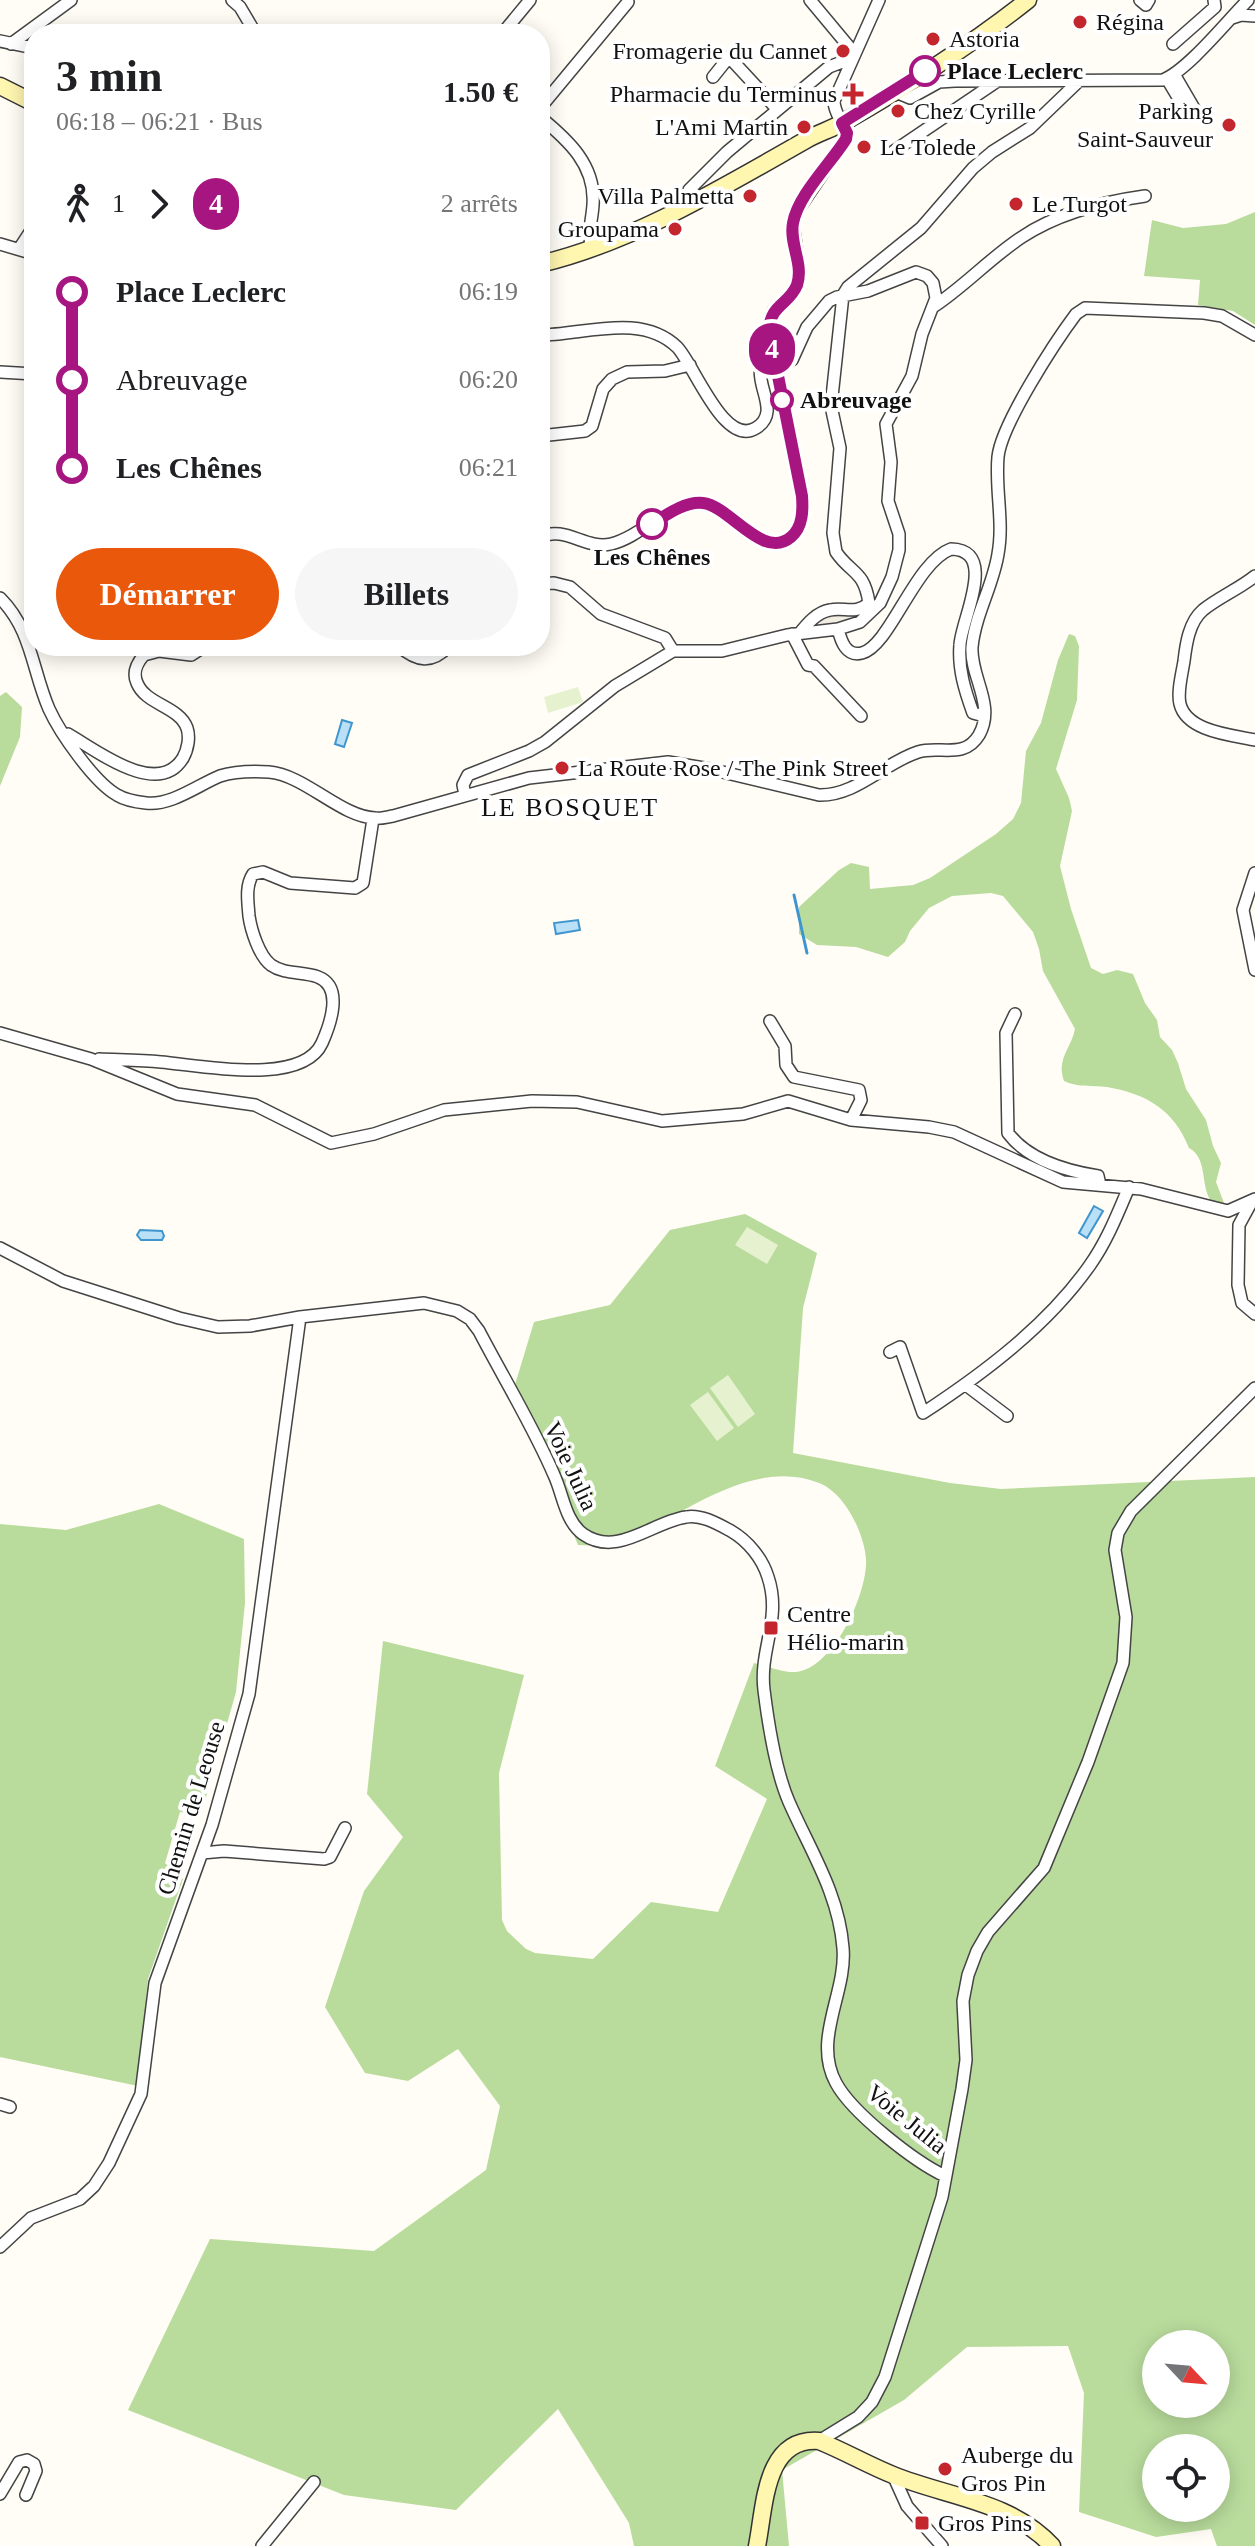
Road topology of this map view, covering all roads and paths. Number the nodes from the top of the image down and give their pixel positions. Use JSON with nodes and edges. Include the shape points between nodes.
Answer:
{"nodes":[{"id":1,"x":71,"y":0,"type":"edge"},
{"id":2,"x":232,"y":0,"type":"edge"},
{"id":3,"x":518,"y":0,"type":"edge"},
{"id":4,"x":530,"y":0,"type":"edge"},
{"id":5,"x":810,"y":0,"type":"edge"},
{"id":6,"x":1028,"y":0,"type":"edge"},
{"id":7,"x":1140,"y":0,"type":"edge"},
{"id":8,"x":1149,"y":0,"type":"edge"},
{"id":9,"x":1248,"y":0,"type":"edge"},
{"id":10,"x":1215,"y":1,"type":"edge"},
{"id":11,"x":628,"y":2,"type":"dead end"},
{"id":12,"x":879,"y":2,"type":"edge"},
{"id":13,"x":1255,"y":16,"type":"edge"},
{"id":14,"x":47,"y":17,"type":"junction"},
{"id":15,"x":516,"y":18,"type":"junction"},
{"id":16,"x":1230,"y":19,"type":"junction"},
{"id":17,"x":36,"y":24,"type":"edge"},
{"id":18,"x":45,"y":24,"type":"edge"},
{"id":19,"x":250,"y":24,"type":"edge"},
{"id":20,"x":511,"y":24,"type":"edge"},
{"id":21,"x":24,"y":31,"type":"edge"},
{"id":22,"x":5,"y":43,"type":"edge"},
{"id":23,"x":1173,"y":44,"type":"dead end"},
{"id":24,"x":852,"y":60,"type":"junction"},
{"id":25,"x":713,"y":77,"type":"dead end"},
{"id":26,"x":1170,"y":77,"type":"junction"},
{"id":27,"x":1000,"y":79,"type":"junction"},
{"id":28,"x":1081,"y":79,"type":"junction"},
{"id":29,"x":0,"y":86,"type":"edge"},
{"id":30,"x":889,"y":94,"type":"junction"},
{"id":31,"x":550,"y":96,"type":"edge"},
{"id":32,"x":24,"y":98,"type":"edge"},
{"id":33,"x":1179,"y":99,"type":"dead end"},
{"id":34,"x":1065,"y":106,"type":"dead end"},
{"id":35,"x":777,"y":109,"type":"junction"},
{"id":36,"x":1195,"y":110,"type":"dead end"},
{"id":37,"x":1039,"y":119,"type":"junction"},
{"id":38,"x":842,"y":123,"type":"junction"},
{"id":39,"x":550,"y":126,"type":"edge"},
{"id":40,"x":894,"y":151,"type":"dead end"},
{"id":41,"x":1145,"y":196,"type":"dead end"},
{"id":42,"x":687,"y":205,"type":"junction"},
{"id":43,"x":24,"y":241,"type":"edge"},
{"id":44,"x":0,"y":244,"type":"edge"},
{"id":45,"x":592,"y":248,"type":"junction"},
{"id":46,"x":19,"y":249,"type":"junction"},
{"id":47,"x":24,"y":251,"type":"edge"},
{"id":48,"x":550,"y":261,"type":"edge"},
{"id":49,"x":843,"y":295,"type":"junction"},
{"id":50,"x":933,"y":307,"type":"junction"},
{"id":51,"x":550,"y":334,"type":"edge"},
{"id":52,"x":1255,"y":335,"type":"edge"},
{"id":53,"x":774,"y":359,"type":"junction"},
{"id":54,"x":690,"y":365,"type":"junction"},
{"id":55,"x":0,"y":372,"type":"edge"},
{"id":56,"x":24,"y":373,"type":"edge"},
{"id":57,"x":550,"y":435,"type":"edge"},
{"id":58,"x":550,"y":533,"type":"edge"},
{"id":59,"x":1255,"y":576,"type":"edge"},
{"id":60,"x":550,"y":583,"type":"edge"},
{"id":61,"x":0,"y":598,"type":"edge"},
{"id":62,"x":838,"y":629,"type":"junction"},
{"id":63,"x":24,"y":634,"type":"edge"},
{"id":64,"x":796,"y":634,"type":"junction"},
{"id":65,"x":673,"y":651,"type":"junction"},
{"id":66,"x":32,"y":656,"type":"edge"},
{"id":67,"x":143,"y":656,"type":"edge"},
{"id":68,"x":413,"y":656,"type":"edge"},
{"id":69,"x":439,"y":656,"type":"edge"},
{"id":70,"x":861,"y":716,"type":"dead end"},
{"id":71,"x":984,"y":716,"type":"junction"},
{"id":72,"x":64,"y":732,"type":"junction"},
{"id":73,"x":1255,"y":740,"type":"edge"},
{"id":74,"x":465,"y":795,"type":"junction"},
{"id":75,"x":373,"y":819,"type":"junction"},
{"id":76,"x":1255,"y":873,"type":"edge"},
{"id":77,"x":1255,"y":970,"type":"edge"},
{"id":78,"x":1015,"y":1014,"type":"dead end"},
{"id":79,"x":770,"y":1021,"type":"dead end"},
{"id":80,"x":0,"y":1033,"type":"edge"},
{"id":81,"x":91,"y":1059,"type":"junction"},
{"id":82,"x":851,"y":1120,"type":"junction"},
{"id":83,"x":1100,"y":1185,"type":"junction"},
{"id":84,"x":1129,"y":1187,"type":"junction"},
{"id":85,"x":1254,"y":1199,"type":"edge"},
{"id":86,"x":0,"y":1248,"type":"edge"},
{"id":87,"x":1255,"y":1314,"type":"edge"},
{"id":88,"x":300,"y":1317,"type":"junction"},
{"id":89,"x":890,"y":1352,"type":"dead end"},
{"id":90,"x":966,"y":1385,"type":"junction"},
{"id":91,"x":1255,"y":1388,"type":"edge"},
{"id":92,"x":1007,"y":1416,"type":"dead end"},
{"id":93,"x":345,"y":1828,"type":"dead end"},
{"id":94,"x":202,"y":1853,"type":"junction"},
{"id":95,"x":945,"y":2176,"type":"junction"},
{"id":96,"x":0,"y":2247,"type":"edge"},
{"id":97,"x":819,"y":2441,"type":"junction"},
{"id":98,"x":893,"y":2475,"type":"junction"},
{"id":99,"x":314,"y":2482,"type":"dead end"},
{"id":100,"x":914,"y":2483,"type":"junction"},
{"id":101,"x":0,"y":2494,"type":"edge"},
{"id":102,"x":26,"y":2495,"type":"dead end"},
{"id":103,"x":907,"y":2506,"type":"junction"},
{"id":104,"x":262,"y":2546,"type":"edge"},
{"id":105,"x":757,"y":2546,"type":"edge"},
{"id":106,"x":942,"y":2546,"type":"edge"},
{"id":107,"x":1052,"y":2546,"type":"edge"}],
"edges":[{"from":1,"to":14,"type":"street"},
{"from":2,"to":19,"type":"street"},
{"from":3,"to":15,"type":"street"},
{"from":4,"to":15,"type":"street"},
{"from":5,"to":24,"type":"street"},
{"from":6,"to":30,"type":"main road"},
{"from":7,"to":8,"type":"street","via":[[1146,5]]},
{"from":9,"to":16,"type":"street"},
{"from":10,"to":23,"type":"street","via":[[1215,7]]},
{"from":11,"to":31,"type":"street"},
{"from":12,"to":24,"type":"street"},
{"from":13,"to":16,"type":"street"},
{"from":14,"to":17,"type":"street"},
{"from":14,"to":18,"type":"street"},
{"from":15,"to":20,"type":"street"},
{"from":16,"to":26,"type":"street"},
{"from":21,"to":22,"type":"street"},
{"from":24,"to":35,"type":"street","via":[[835,63]]},
{"from":24,"to":38,"type":"street","via":[[834,101]]},
{"from":25,"to":35,"type":"street","via":[[729,57]]},
{"from":26,"to":28,"type":"street"},
{"from":26,"to":33,"type":"street"},
{"from":26,"to":36,"type":"street"},
{"from":27,"to":28,"type":"street"},
{"from":27,"to":30,"type":"street","via":[[939,82],[910,98]]},
{"from":27,"to":40,"type":"street"},
{"from":28,"to":37,"type":"street"},
{"from":29,"to":32,"type":"main road"},
{"from":30,"to":38,"type":"main road"},
{"from":34,"to":37,"type":"street"},
{"from":35,"to":42,"type":"street","via":[[693,185]]},
{"from":37,"to":49,"type":"street","via":[[992,152],[921,228]]},
{"from":38,"to":42,"type":"main road"},
{"from":38,"to":53,"type":"street","via":[[846,139],[802,202],[793,224],[799,275],[794,291],[769,320]]},
{"from":39,"to":45,"type":"street","via":[[574,147],[591,179]]},
{"from":41,"to":50,"type":"street","via":[[1056,218],[1021,238]]},
{"from":42,"to":45,"type":"main road"},
{"from":43,"to":46,"type":"street"},
{"from":44,"to":46,"type":"street"},
{"from":45,"to":48,"type":"main road"},
{"from":46,"to":47,"type":"street"},
{"from":49,"to":50,"type":"street","via":[[916,272],[933,283]]},
{"from":49,"to":53,"type":"street","via":[[820,309],[792,360]]},
{"from":49,"to":64,"type":"street","via":[[831,406],[840,448],[833,533],[836,552],[857,571],[869,603],[856,610],[823,612]]},
{"from":50,"to":62,"type":"street","via":[[912,376],[886,424],[891,462],[888,501],[900,543],[897,563],[871,614]]},
{"from":51,"to":54,"type":"street","via":[[645,330],[674,345]]},
{"from":52,"to":71,"type":"street","via":[[1222,316],[1085,308],[1076,314],[1002,439],[998,556],[972,646]]},
{"from":53,"to":54,"type":"street","via":[[766,357],[759,368],[767,413],[758,427],[744,432],[724,418]]},
{"from":53,"to":58,"type":"street","via":[[802,496],[803,511],[793,536],[770,543],[707,503],[692,502],[607,545]]},
{"from":54,"to":57,"type":"street","via":[[627,372],[612,379],[603,389],[592,426]]},
{"from":55,"to":56,"type":"street"},
{"from":59,"to":73,"type":"street","via":[[1195,619],[1180,696],[1180,705],[1192,720]]},
{"from":60,"to":65,"type":"street","via":[[570,587],[601,614],[665,638]]},
{"from":61,"to":63,"type":"street"},
{"from":62,"to":64,"type":"street"},
{"from":62,"to":71,"type":"street","via":[[849,651],[868,650],[938,556],[951,549],[967,553],[977,576],[962,628],[960,670],[973,713]]},
{"from":64,"to":65,"type":"street","via":[[722,651]]},
{"from":64,"to":70,"type":"street","via":[[808,665]]},
{"from":65,"to":74,"type":"street","via":[[615,686],[545,742],[468,775]]},
{"from":66,"to":72,"type":"street","via":[[50,709]]},
{"from":67,"to":72,"type":"street","via":[[135,671],[143,693],[186,726],[189,739],[177,765],[146,775]]},
{"from":68,"to":69,"type":"street"},
{"from":71,"to":74,"type":"street","via":[[975,740],[963,748],[917,752],[836,794],[819,795],[668,762],[529,778]]},
{"from":72,"to":75,"type":"street","via":[[104,784],[132,801],[151,804],[223,775],[278,773]]},
{"from":74,"to":75,"type":"street"},
{"from":75,"to":81,"type":"street","via":[[363,883],[355,888],[290,883],[263,872],[248,881],[251,927],[268,963],[319,977],[332,994],[330,1025],[319,1050],[295,1065],[236,1071]]},
{"from":76,"to":77,"type":"street","via":[[1243,910]]},
{"from":78,"to":83,"type":"street","via":[[1006,1033],[1008,1133],[1015,1143],[1064,1170],[1098,1176]]},
{"from":79,"to":82,"type":"street","via":[[794,1077],[859,1090],[861,1100]]},
{"from":80,"to":81,"type":"street"},
{"from":81,"to":82,"type":"street","via":[[177,1094],[255,1105],[331,1143],[444,1110],[551,1100],[662,1121],[743,1114],[788,1101]]},
{"from":82,"to":83,"type":"street","via":[[944,1129],[1053,1180]]},
{"from":83,"to":84,"type":"street"},
{"from":84,"to":85,"type":"street","via":[[1224,1210]]},
{"from":84,"to":90,"type":"street","via":[[1091,1264],[1074,1285],[1026,1336]]},
{"from":85,"to":87,"type":"street","via":[[1239,1225],[1238,1285],[1242,1303]]},
{"from":86,"to":88,"type":"street","name":"Voie Julia","via":[[63,1281],[218,1327]]},
{"from":88,"to":94,"type":"street","name":"Chemin de Leouse","via":[[249,1694]]},
{"from":88,"to":95,"type":"street","name":"Voie Julia","via":[[424,1303],[457,1311],[479,1331],[579,1531],[594,1539],[624,1540],[698,1517],[740,1536],[754,1552],[774,1599],[763,1685],[771,1732],[787,1799],[823,1870],[844,1950],[827,2044],[834,2081],[864,2116]]},
{"from":89,"to":90,"type":"street","via":[[900,1347],[923,1413]]},
{"from":90,"to":92,"type":"street"},
{"from":91,"to":95,"type":"street","via":[[1131,1511],[1118,1533],[1115,1550],[1126,1617],[1123,1663],[1044,1868],[988,1932],[968,1975],[963,2001],[966,2060]]},
{"from":93,"to":94,"type":"street","via":[[324,1859]]},
{"from":94,"to":96,"type":"street","name":"Chemin de Leouse","via":[[155,1983],[141,2094],[109,2163],[80,2199],[38,2214]]},
{"from":95,"to":97,"type":"street","via":[[941,2203],[880,2389],[858,2417]]},
{"from":97,"to":98,"type":"main road"},
{"from":97,"to":105,"type":"main road","via":[[798,2443],[774,2465]]},
{"from":98,"to":100,"type":"main road"},
{"from":98,"to":103,"type":"street"},
{"from":99,"to":104,"type":"street"},
{"from":100,"to":103,"type":"street"},
{"from":100,"to":107,"type":"main road","via":[[1013,2516]]},
{"from":101,"to":102,"type":"street","via":[[19,2462],[27,2460],[36,2471]]},
{"from":103,"to":106,"type":"street"}]}
